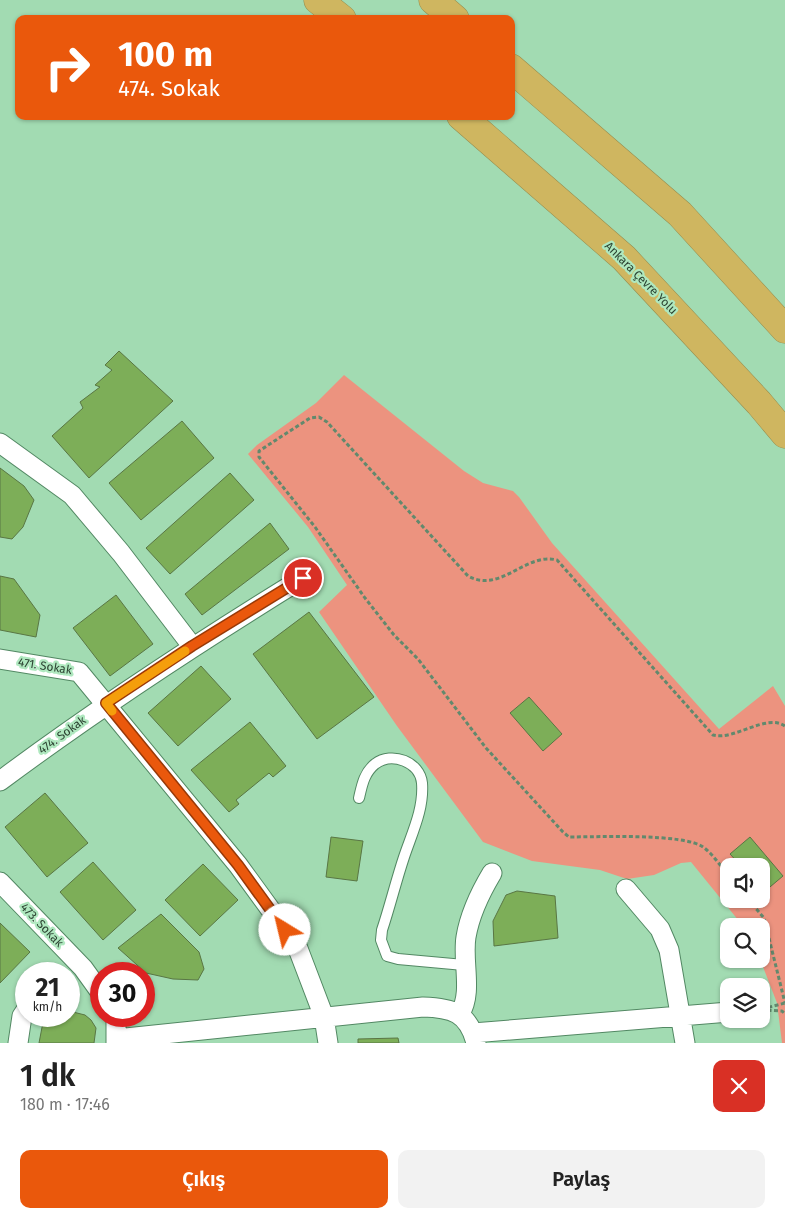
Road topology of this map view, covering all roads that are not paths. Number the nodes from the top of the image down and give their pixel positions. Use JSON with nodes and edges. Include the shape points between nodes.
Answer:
{"nodes":[{"id":1,"x":318,"y":0,"type":"edge"},
{"id":2,"x":433,"y":0,"type":"edge"},
{"id":3,"x":337,"y":15,"type":"edge"},
{"id":4,"x":450,"y":15,"type":"edge"},
{"id":5,"x":515,"y":71,"type":"edge"},
{"id":6,"x":466,"y":120,"type":"edge"},
{"id":7,"x":785,"y":329,"type":"edge"},
{"id":8,"x":785,"y":434,"type":"edge"},
{"id":9,"x":0,"y":443,"type":"edge"},
{"id":10,"x":303,"y":578,"type":"dead end"},
{"id":11,"x":192,"y":646,"type":"junction"},
{"id":12,"x":0,"y":659,"type":"edge"},
{"id":13,"x":106,"y":703,"type":"junction"},
{"id":14,"x":0,"y":781,"type":"edge"},
{"id":15,"x":359,"y":798,"type":"dead end"},
{"id":16,"x":492,"y":873,"type":"dead end"},
{"id":17,"x":0,"y":882,"type":"edge"},
{"id":18,"x":626,"y":889,"type":"dead end"},
{"id":19,"x":68,"y":962,"type":"edge"},
{"id":20,"x":464,"y":965,"type":"junction"},
{"id":21,"x":80,"y":976,"type":"edge"},
{"id":22,"x":90,"y":984,"type":"edge"},
{"id":23,"x":460,"y":1013,"type":"junction"},
{"id":24,"x":720,"y":1013,"type":"edge"},
{"id":25,"x":681,"y":1015,"type":"junction"},
{"id":26,"x":324,"y":1017,"type":"junction"},
{"id":27,"x":20,"y":1027,"type":"edge"},
{"id":28,"x":116,"y":1027,"type":"edge"},
{"id":29,"x":475,"y":1038,"type":"edge"},
{"id":30,"x":116,"y":1041,"type":"edge"},
{"id":31,"x":18,"y":1043,"type":"edge"},
{"id":32,"x":328,"y":1043,"type":"edge"},
{"id":33,"x":685,"y":1043,"type":"edge"}],
"edges":[{"from":1,"to":3,"type":"highway"},
{"from":2,"to":4,"type":"highway"},
{"from":5,"to":7,"type":"highway","via":[[680,214]]},
{"from":6,"to":8,"type":"highway","name":"Ankara Çevre Yolu","via":[[624,258]]},
{"from":9,"to":11,"type":"street","via":[[72,494]]},
{"from":10,"to":11,"type":"street","name":"474. Sokak"},
{"from":11,"to":13,"type":"street","name":"474. Sokak"},
{"from":12,"to":13,"type":"street","name":"471. Sokak","via":[[79,672]]},
{"from":13,"to":14,"type":"street","name":"474. Sokak"},
{"from":13,"to":26,"type":"street","name":"471. Sokak","via":[[238,865],[297,946]]},
{"from":15,"to":20,"type":"lane","via":[[364,778],[376,764],[402,759],[414,766],[422,781],[422,806],[382,930],[383,949],[387,956],[398,959]]},
{"from":16,"to":20,"type":"street","via":[[471,916]]},
{"from":17,"to":19,"type":"street","name":"473. Sokak"},
{"from":18,"to":25,"type":"street","via":[[660,929],[669,950]]},
{"from":20,"to":23,"type":"street","via":[[466,996]]},
{"from":21,"to":22,"type":"street","name":"473. Sokak"},
{"from":23,"to":26,"type":"street","via":[[446,1008],[423,1007]]},
{"from":23,"to":29,"type":"street"},
{"from":24,"to":25,"type":"street"},
{"from":25,"to":29,"type":"street"},
{"from":25,"to":33,"type":"street"},
{"from":26,"to":30,"type":"street"},
{"from":26,"to":32,"type":"street","name":"471. Sokak"},
{"from":27,"to":31,"type":"street"},
{"from":28,"to":30,"type":"street"}]}
